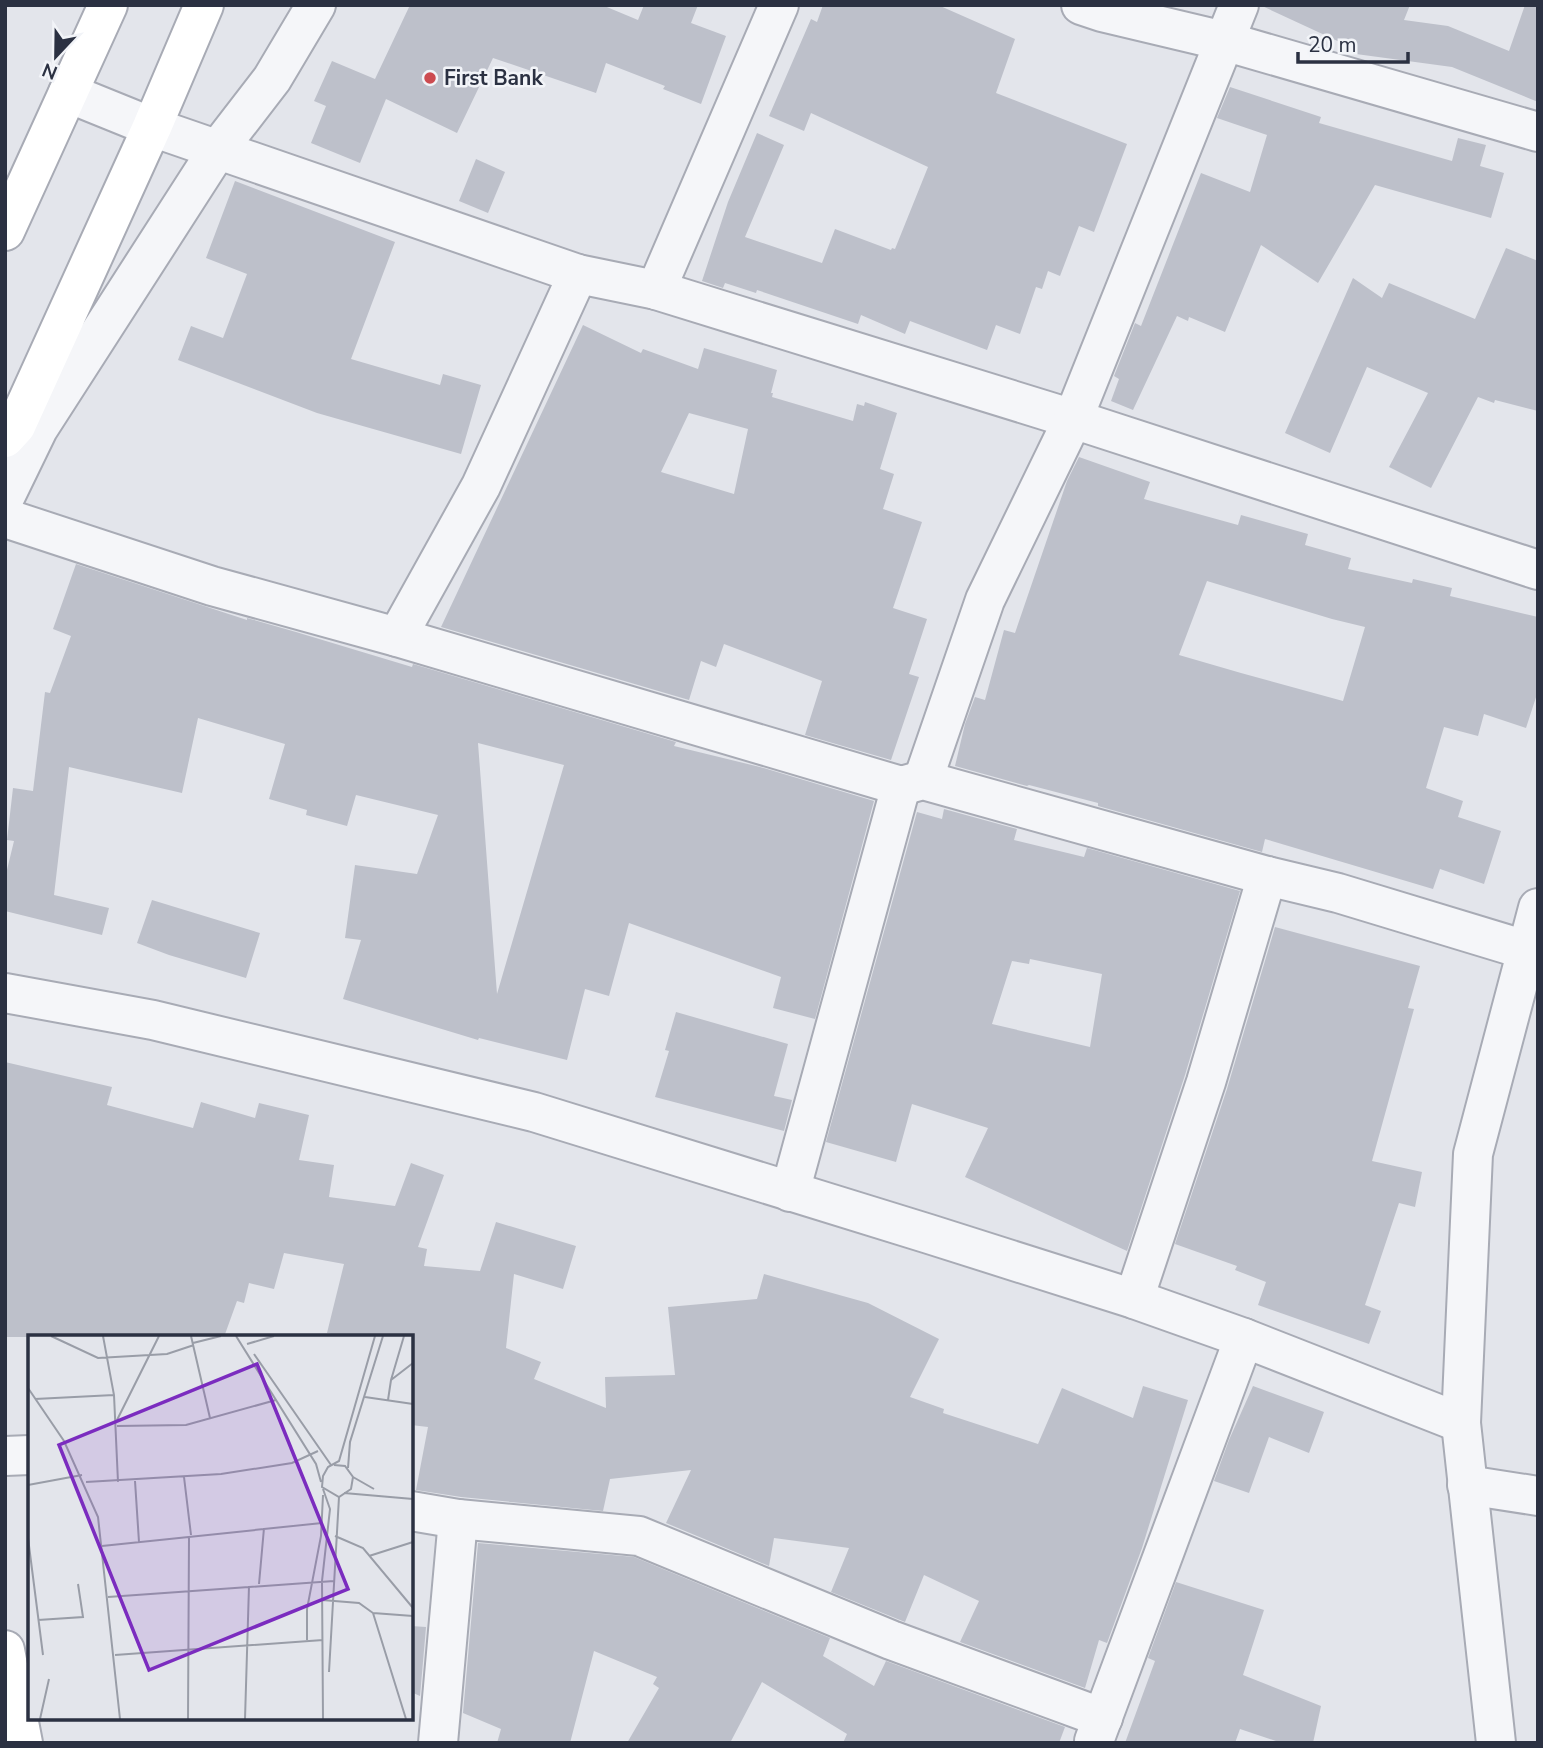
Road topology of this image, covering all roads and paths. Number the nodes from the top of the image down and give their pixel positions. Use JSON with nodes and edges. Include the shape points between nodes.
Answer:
{"nodes":[{"id":1,"x":108,"y":5,"type":"edge"},
{"id":2,"x":204,"y":5,"type":"edge"},
{"id":3,"x":316,"y":5,"type":"edge"},
{"id":4,"x":779,"y":5,"type":"edge"},
{"id":5,"x":1081,"y":5,"type":"edge"},
{"id":6,"x":1239,"y":5,"type":"edge"},
{"id":7,"x":1224,"y":41,"type":"junction"},
{"id":8,"x":68,"y":93,"type":"junction"},
{"id":9,"x":152,"y":127,"type":"junction"},
{"id":10,"x":1538,"y":132,"type":"edge"},
{"id":11,"x":218,"y":149,"type":"junction"},
{"id":12,"x":5,"y":232,"type":"edge"},
{"id":13,"x":578,"y":274,"type":"junction"},
{"id":14,"x":656,"y":290,"type":"junction"},
{"id":15,"x":1073,"y":419,"type":"junction"},
{"id":16,"x":9,"y":428,"type":"edge"},
{"id":17,"x":5,"y":497,"type":"edge"},
{"id":18,"x":5,"y":518,"type":"edge"},
{"id":19,"x":1538,"y":570,"type":"edge"},
{"id":20,"x":397,"y":637,"type":"junction"},
{"id":21,"x":912,"y":783,"type":"junction"},
{"id":22,"x":1267,"y":876,"type":"junction"},
{"id":23,"x":1538,"y":908,"type":"edge"},
{"id":24,"x":1526,"y":950,"type":"junction"},
{"id":25,"x":5,"y":993,"type":"edge"},
{"id":26,"x":790,"y":1192,"type":"junction"},
{"id":27,"x":1134,"y":1299,"type":"junction"},
{"id":28,"x":1244,"y":1338,"type":"junction"},
{"id":29,"x":1461,"y":1423,"type":"junction"},
{"id":30,"x":28,"y":1455,"type":"edge"},
{"id":31,"x":5,"y":1456,"type":"edge"},
{"id":32,"x":1467,"y":1485,"type":"junction"},
{"id":33,"x":1538,"y":1496,"type":"edge"},
{"id":34,"x":413,"y":1511,"type":"edge"},
{"id":35,"x":458,"y":1519,"type":"junction"},
{"id":36,"x":5,"y":1650,"type":"edge"},
{"id":37,"x":1098,"y":1730,"type":"edge"},
{"id":38,"x":23,"y":1743,"type":"edge"},
{"id":39,"x":438,"y":1743,"type":"edge"},
{"id":40,"x":1496,"y":1743,"type":"edge"}],
"edges":[{"from":1,"to":8,"type":"main road"},
{"from":2,"to":9,"type":"main road"},
{"from":3,"to":11,"type":"street","via":[[272,79]]},
{"from":4,"to":14,"type":"street"},
{"from":5,"to":7,"type":"street"},
{"from":6,"to":7,"type":"street"},
{"from":7,"to":10,"type":"street"},
{"from":7,"to":15,"type":"street"},
{"from":8,"to":9,"type":"street"},
{"from":8,"to":12,"type":"main road"},
{"from":9,"to":11,"type":"street"},
{"from":9,"to":16,"type":"main road"},
{"from":11,"to":13,"type":"street"},
{"from":11,"to":17,"type":"street","via":[[38,429]]},
{"from":13,"to":14,"type":"street"},
{"from":13,"to":20,"type":"street","via":[[481,486]]},
{"from":14,"to":15,"type":"street"},
{"from":15,"to":19,"type":"street"},
{"from":15,"to":21,"type":"street","via":[[985,600]]},
{"from":18,"to":20,"type":"street","via":[[212,586]]},
{"from":20,"to":21,"type":"street"},
{"from":21,"to":22,"type":"street"},
{"from":21,"to":26,"type":"street"},
{"from":22,"to":24,"type":"street","via":[[1338,892]]},
{"from":22,"to":27,"type":"street","via":[[1206,1082]]},
{"from":23,"to":24,"type":"street"},
{"from":24,"to":29,"type":"street","via":[[1473,1154]]},
{"from":25,"to":26,"type":"street","via":[[153,1020],[534,1112]]},
{"from":26,"to":27,"type":"street"},
{"from":27,"to":28,"type":"street"},
{"from":28,"to":29,"type":"street"},
{"from":28,"to":37,"type":"street"},
{"from":29,"to":32,"type":"street"},
{"from":30,"to":31,"type":"street"},
{"from":32,"to":33,"type":"street"},
{"from":32,"to":40,"type":"street"},
{"from":34,"to":35,"type":"street"},
{"from":35,"to":37,"type":"street","via":[[639,1536]]},
{"from":35,"to":39,"type":"street"},
{"from":36,"to":38,"type":"main road"}]}
